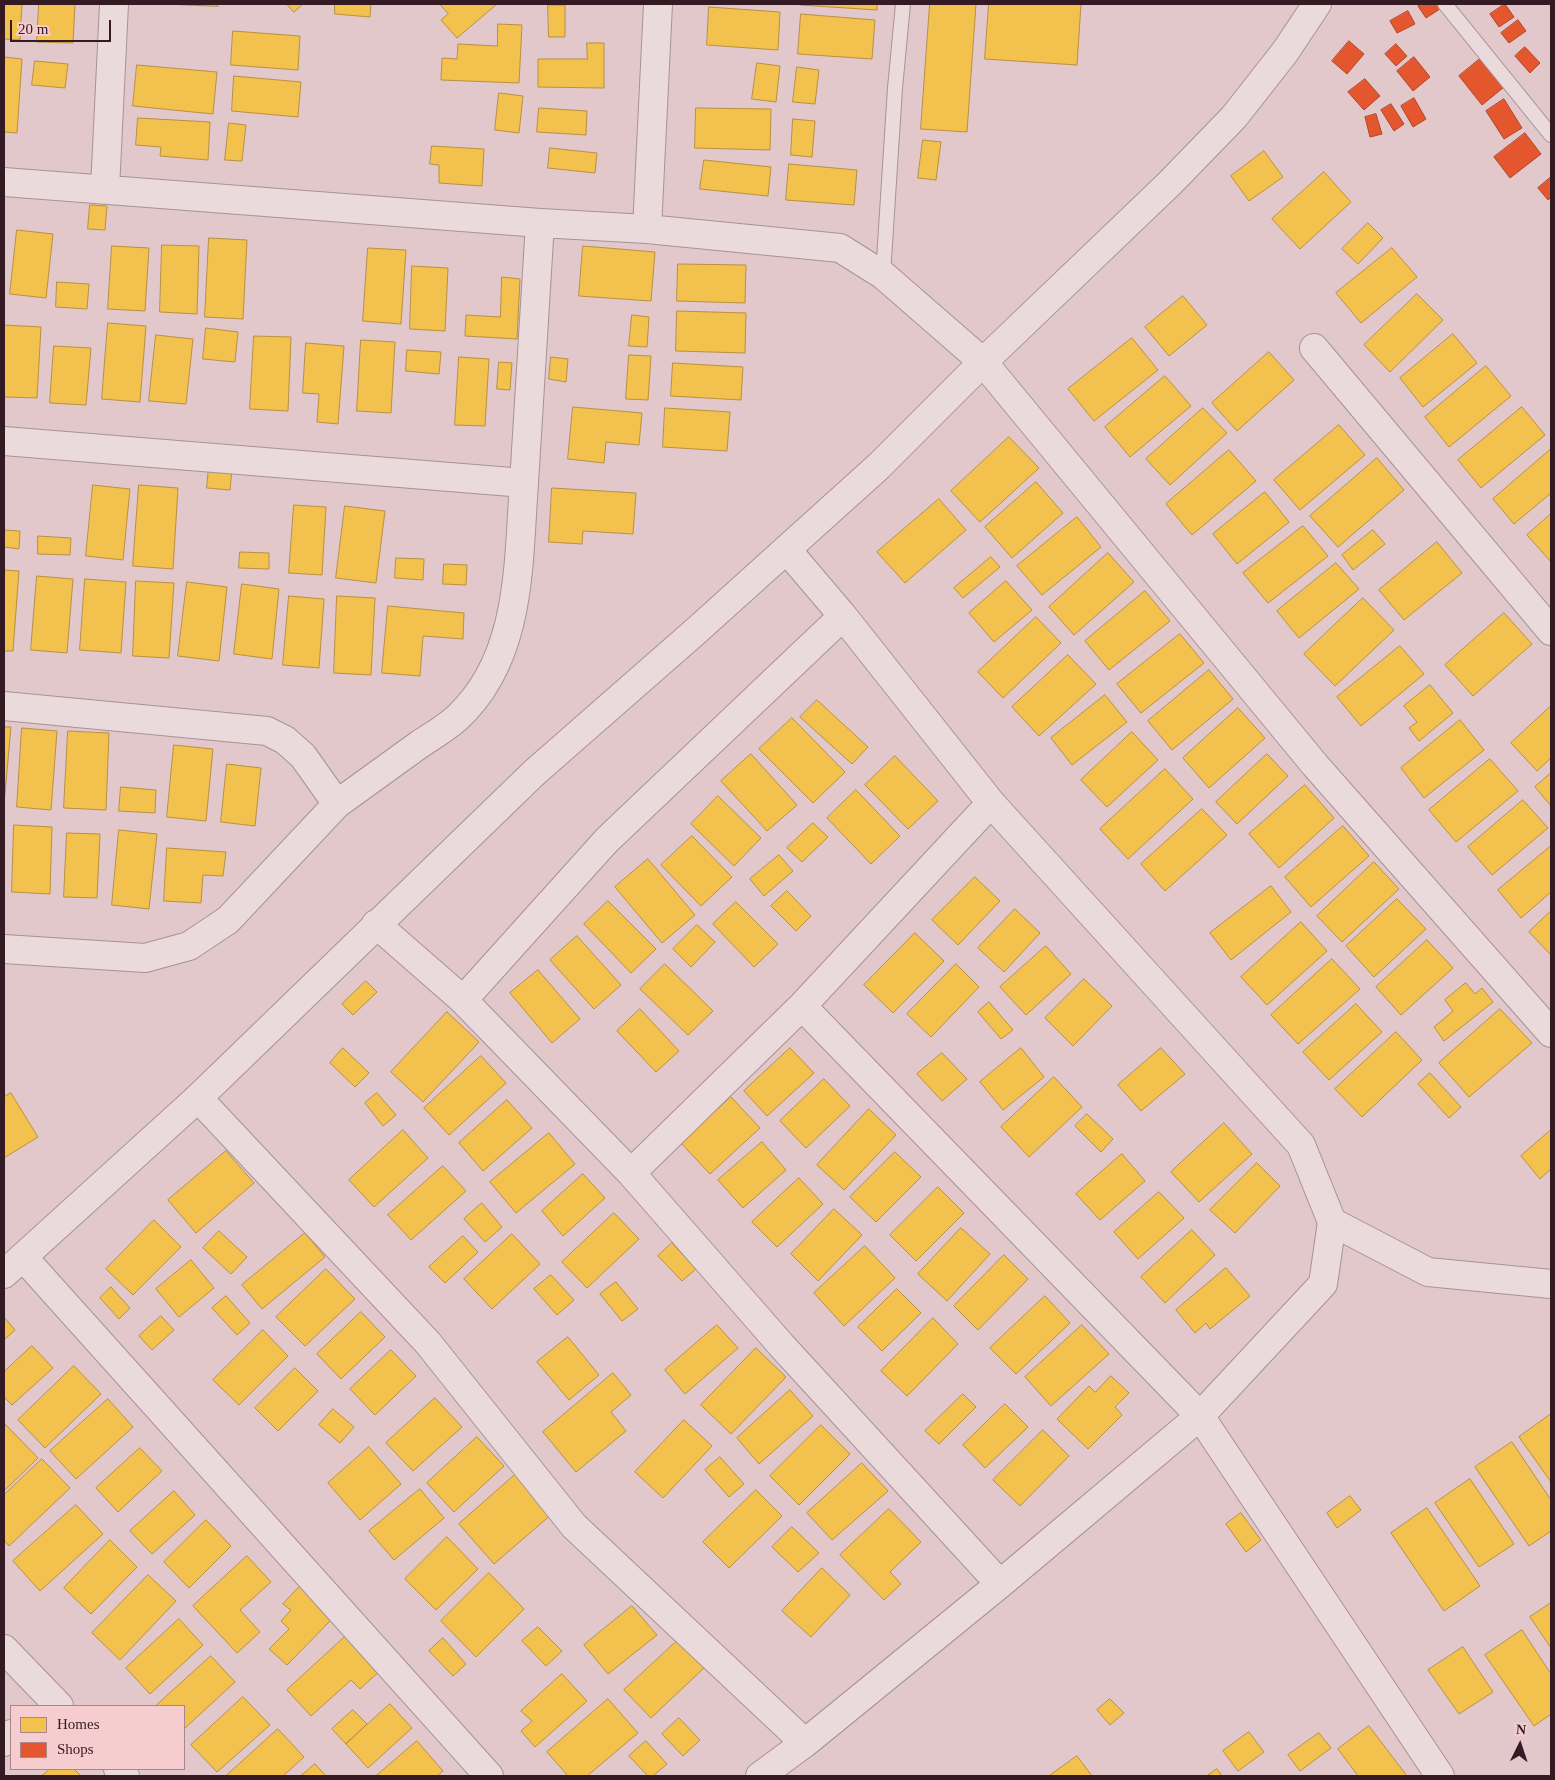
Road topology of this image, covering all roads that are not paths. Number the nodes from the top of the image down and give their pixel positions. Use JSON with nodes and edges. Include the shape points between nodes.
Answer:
{"nodes":[{"id":1,"x":114,"y":4,"type":"edge"},
{"id":2,"x":658,"y":4,"type":"edge"},
{"id":3,"x":903,"y":4,"type":"edge"},
{"id":4,"x":1317,"y":4,"type":"edge"},
{"id":5,"x":1445,"y":4,"type":"edge"},
{"id":6,"x":1551,"y":135,"type":"edge"},
{"id":7,"x":4,"y":182,"type":"edge"},
{"id":8,"x":105,"y":189,"type":"junction"},
{"id":9,"x":540,"y":223,"type":"junction"},
{"id":10,"x":647,"y":228,"type":"junction"},
{"id":11,"x":883,"y":275,"type":"junction"},
{"id":12,"x":1314,"y":348,"type":"dead end"},
{"id":13,"x":983,"y":362,"type":"junction"},
{"id":14,"x":4,"y":441,"type":"edge"},
{"id":15,"x":524,"y":484,"type":"junction"},
{"id":16,"x":787,"y":550,"type":"junction"},
{"id":17,"x":843,"y":616,"type":"junction"},
{"id":18,"x":1551,"y":631,"type":"edge"},
{"id":19,"x":4,"y":706,"type":"edge"},
{"id":20,"x":991,"y":803,"type":"junction"},
{"id":21,"x":337,"y":804,"type":"junction"},
{"id":22,"x":376,"y":924,"type":"junction"},
{"id":23,"x":4,"y":949,"type":"edge"},
{"id":24,"x":463,"y":1000,"type":"junction"},
{"id":25,"x":802,"y":1006,"type":"junction"},
{"id":26,"x":1551,"y":1033,"type":"edge"},
{"id":27,"x":198,"y":1098,"type":"junction"},
{"id":28,"x":631,"y":1173,"type":"junction"},
{"id":29,"x":1332,"y":1222,"type":"junction"},
{"id":30,"x":13,"y":1265,"type":"edge"},
{"id":31,"x":1551,"y":1284,"type":"edge"},
{"id":32,"x":1200,"y":1416,"type":"junction"},
{"id":33,"x":1000,"y":1584,"type":"junction"},
{"id":34,"x":4,"y":1649,"type":"edge"},
{"id":35,"x":49,"y":1703,"type":"edge"},
{"id":36,"x":805,"y":1743,"type":"junction"},
{"id":37,"x":490,"y":1776,"type":"edge"},
{"id":38,"x":760,"y":1776,"type":"edge"},
{"id":39,"x":1440,"y":1776,"type":"edge"}],
"edges":[{"from":1,"to":8,"type":"street"},
{"from":2,"to":10,"type":"street"},
{"from":3,"to":11,"type":"lane"},
{"from":4,"to":13,"type":"street","via":[[1234,116],[1170,183]]},
{"from":5,"to":6,"type":"lane"},
{"from":7,"to":8,"type":"street"},
{"from":8,"to":9,"type":"street"},
{"from":9,"to":10,"type":"street"},
{"from":9,"to":15,"type":"street"},
{"from":10,"to":11,"type":"street","via":[[840,248]]},
{"from":11,"to":13,"type":"street"},
{"from":12,"to":18,"type":"street"},
{"from":13,"to":16,"type":"street"},
{"from":13,"to":26,"type":"street","via":[[1315,765]]},
{"from":14,"to":15,"type":"street"},
{"from":15,"to":21,"type":"street","via":[[516,592],[508,633],[480,692],[457,718]]},
{"from":16,"to":17,"type":"street"},
{"from":16,"to":22,"type":"street","via":[[535,772]]},
{"from":17,"to":20,"type":"street"},
{"from":17,"to":24,"type":"street","via":[[607,840]]},
{"from":19,"to":21,"type":"street","via":[[267,731],[285,740],[303,756]]},
{"from":20,"to":25,"type":"street"},
{"from":20,"to":29,"type":"street","via":[[1301,1145]]},
{"from":21,"to":23,"type":"street","via":[[228,920],[190,946],[145,958]]},
{"from":22,"to":24,"type":"street"},
{"from":22,"to":27,"type":"street"},
{"from":24,"to":28,"type":"street"},
{"from":25,"to":28,"type":"street"},
{"from":25,"to":32,"type":"street"},
{"from":27,"to":30,"type":"street"},
{"from":27,"to":36,"type":"street","via":[[428,1343],[574,1526]]},
{"from":28,"to":33,"type":"street","via":[[782,1346]]},
{"from":29,"to":31,"type":"street","via":[[1428,1272]]},
{"from":29,"to":32,"type":"street","via":[[1323,1284]]},
{"from":30,"to":37,"type":"street"},
{"from":32,"to":33,"type":"street"},
{"from":32,"to":39,"type":"street"},
{"from":33,"to":36,"type":"street"},
{"from":34,"to":35,"type":"street"},
{"from":36,"to":38,"type":"street"}]}
